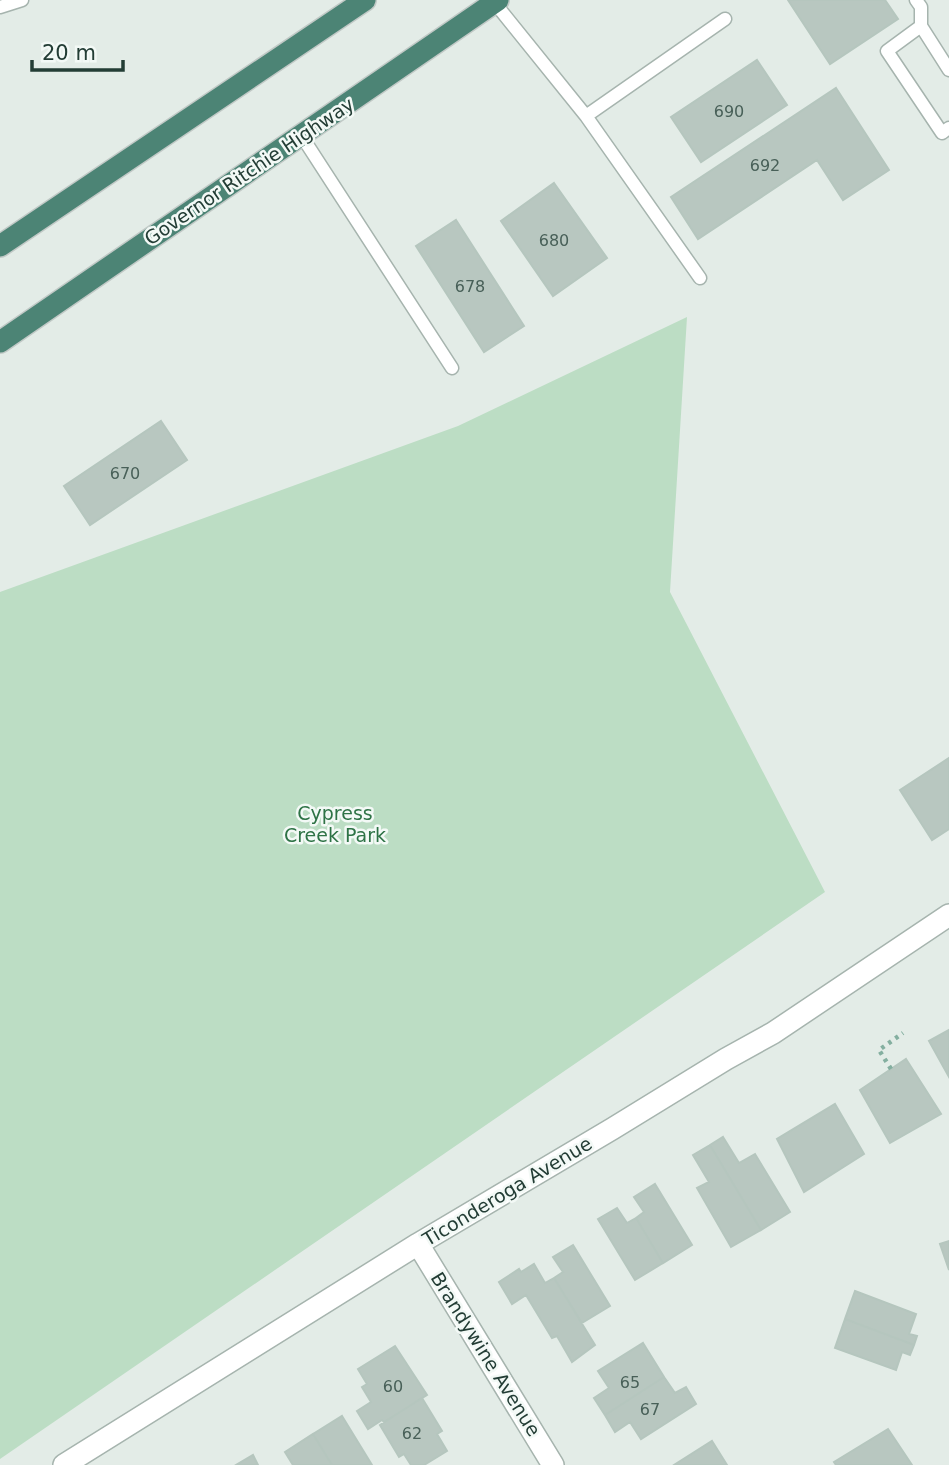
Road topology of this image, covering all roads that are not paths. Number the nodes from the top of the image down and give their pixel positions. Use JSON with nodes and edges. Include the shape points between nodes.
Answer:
{"nodes":[{"id":1,"x":22,"y":0,"type":"edge"},
{"id":2,"x":365,"y":0,"type":"edge"},
{"id":3,"x":916,"y":0,"type":"edge"},
{"id":4,"x":496,"y":1,"type":"edge"},
{"id":5,"x":0,"y":8,"type":"edge"},
{"id":6,"x":724,"y":19,"type":"dead end"},
{"id":7,"x":920,"y":26,"type":"junction"},
{"id":8,"x":949,"y":70,"type":"edge"},
{"id":9,"x":586,"y":116,"type":"junction"},
{"id":10,"x":949,"y":128,"type":"edge"},
{"id":11,"x":301,"y":135,"type":"junction"},
{"id":12,"x":0,"y":246,"type":"edge"},
{"id":13,"x":700,"y":278,"type":"dead end"},
{"id":14,"x":0,"y":342,"type":"edge"},
{"id":15,"x":452,"y":368,"type":"dead end"},
{"id":16,"x":949,"y":915,"type":"edge"},
{"id":17,"x":418,"y":1244,"type":"junction"},
{"id":18,"x":64,"y":1465,"type":"edge"},
{"id":19,"x":553,"y":1465,"type":"edge"}],
"edges":[{"from":1,"to":5,"type":"lane"},
{"from":2,"to":12,"type":"highway"},
{"from":3,"to":7,"type":"lane","via":[[921,7]]},
{"from":4,"to":9,"type":"lane"},
{"from":4,"to":11,"type":"highway","name":"Governor Ritchie Highway"},
{"from":6,"to":9,"type":"lane"},
{"from":7,"to":8,"type":"lane"},
{"from":7,"to":10,"type":"lane","via":[[887,51],[942,133]]},
{"from":9,"to":13,"type":"lane"},
{"from":11,"to":14,"type":"highway","name":"Governor Ritchie Highway"},
{"from":11,"to":15,"type":"lane"},
{"from":16,"to":17,"type":"street","name":"Ticonderoga Avenue","via":[[773,1033]]},
{"from":17,"to":18,"type":"street","name":"Ticonderoga Avenue"},
{"from":17,"to":19,"type":"street","name":"Brandywine Avenue"}]}
